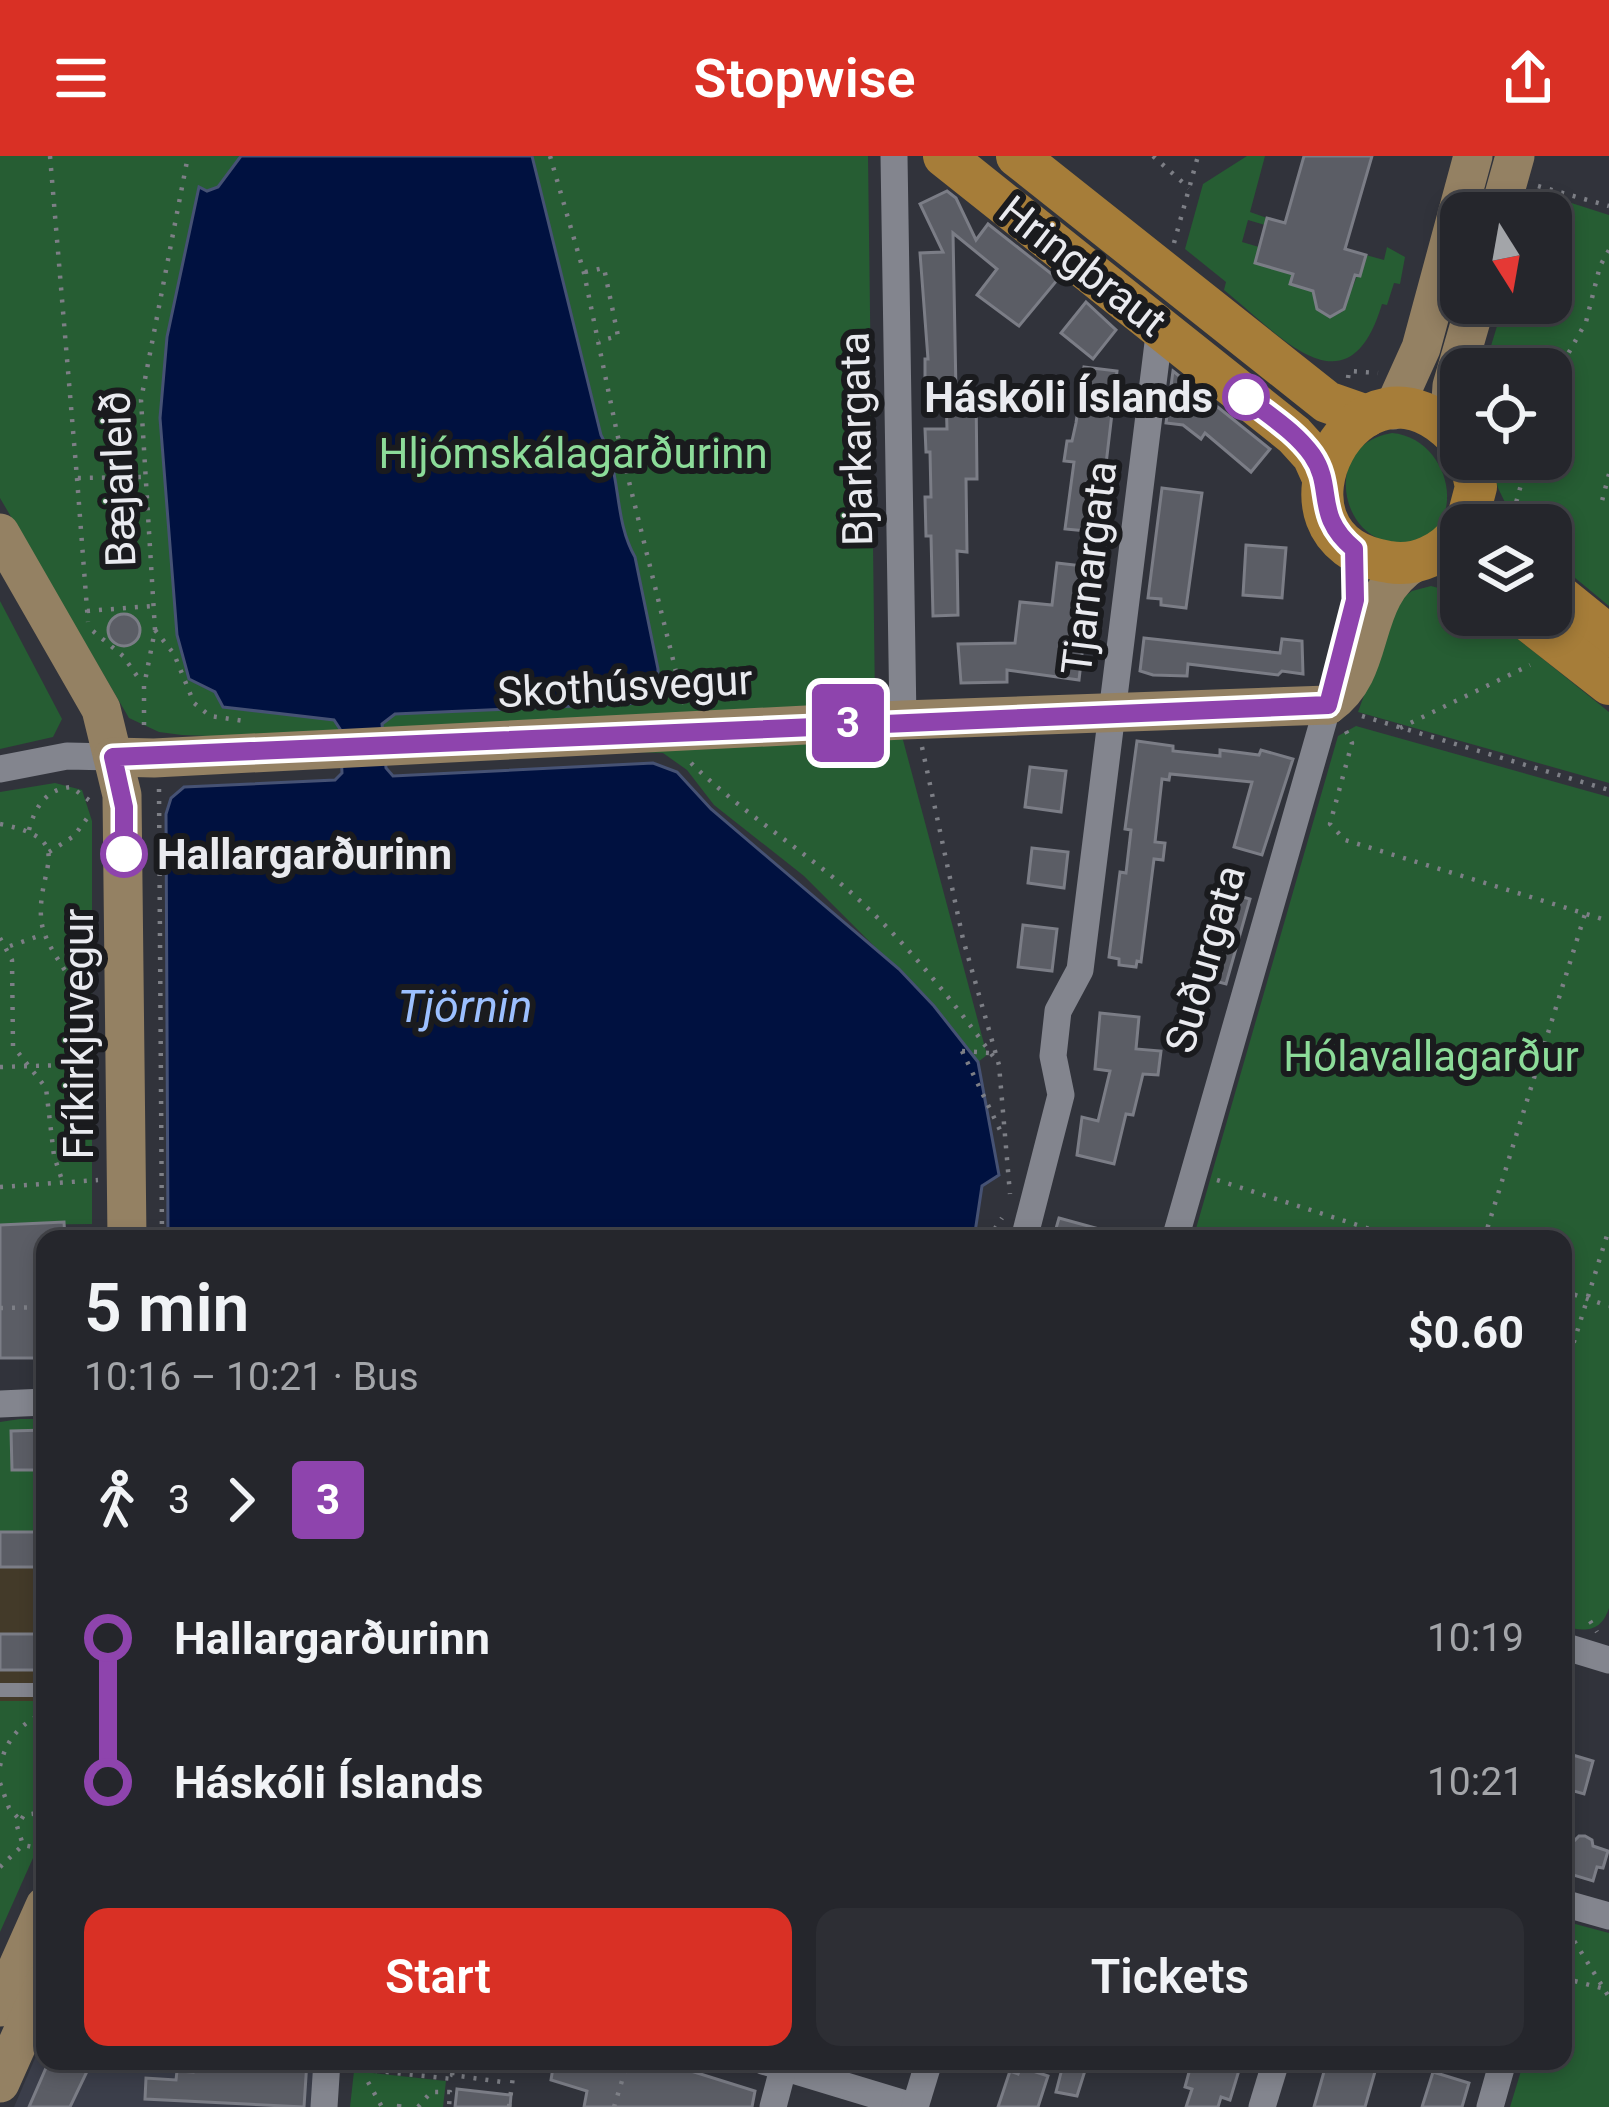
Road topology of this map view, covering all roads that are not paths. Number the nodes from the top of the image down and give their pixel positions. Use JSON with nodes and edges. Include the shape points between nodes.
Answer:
{"nodes":[{"id":1,"x":894,"y":156,"type":"edge"},
{"id":2,"x":944,"y":156,"type":"edge"},
{"id":3,"x":1017,"y":156,"type":"edge"},
{"id":4,"x":1473,"y":156,"type":"edge"},
{"id":5,"x":1160,"y":327,"type":"junction"},
{"id":6,"x":1380,"y":413,"type":"junction"},
{"id":7,"x":1440,"y":430,"type":"edge"},
{"id":8,"x":1322,"y":476,"type":"junction"},
{"id":9,"x":0,"y":533,"type":"edge"},
{"id":10,"x":1354,"y":549,"type":"junction"},
{"id":11,"x":1433,"y":565,"type":"edge"},
{"id":12,"x":0,"y":573,"type":"edge"},
{"id":13,"x":1572,"y":606,"type":"edge"},
{"id":14,"x":1548,"y":636,"type":"edge"},
{"id":15,"x":1609,"y":636,"type":"edge"},
{"id":16,"x":1609,"y":684,"type":"edge"},
{"id":17,"x":1114,"y":713,"type":"junction"},
{"id":18,"x":1341,"y":713,"type":"junction"},
{"id":19,"x":912,"y":728,"type":"junction"},
{"id":20,"x":113,"y":757,"type":"junction"},
{"id":21,"x":0,"y":770,"type":"edge"},
{"id":22,"x":127,"y":1230,"type":"edge"},
{"id":23,"x":1026,"y":1230,"type":"edge"},
{"id":24,"x":1178,"y":1230,"type":"edge"},
{"id":25,"x":36,"y":1402,"type":"edge"},
{"id":26,"x":0,"y":1404,"type":"edge"},
{"id":27,"x":1572,"y":1649,"type":"edge"},
{"id":28,"x":1609,"y":1660,"type":"edge"},
{"id":29,"x":0,"y":1690,"type":"edge"},
{"id":30,"x":36,"y":1690,"type":"edge"},
{"id":31,"x":1572,"y":1906,"type":"edge"},
{"id":32,"x":1609,"y":1916,"type":"edge"},
{"id":33,"x":36,"y":1932,"type":"edge"},
{"id":34,"x":22,"y":1973,"type":"edge"},
{"id":35,"x":0,"y":2006,"type":"edge"},
{"id":36,"x":327,"y":2070,"type":"edge"},
{"id":37,"x":776,"y":2070,"type":"edge"},
{"id":38,"x":799,"y":2070,"type":"edge"},
{"id":39,"x":926,"y":2070,"type":"edge"},
{"id":40,"x":1273,"y":2070,"type":"edge"},
{"id":41,"x":1500,"y":2070,"type":"edge"},
{"id":42,"x":0,"y":2083,"type":"edge"},
{"id":43,"x":324,"y":2107,"type":"edge"},
{"id":44,"x":773,"y":2107,"type":"edge"},
{"id":45,"x":915,"y":2107,"type":"edge"},
{"id":46,"x":1262,"y":2107,"type":"edge"},
{"id":47,"x":1490,"y":2107,"type":"edge"}],
"edges":[{"from":1,"to":19,"type":"street","name":"Bjarkargata"},
{"from":2,"to":5,"type":"main road","name":"Hringbraut"},
{"from":3,"to":6,"type":"main road","name":"Hringbraut","via":[[1327,401]]},
{"from":4,"to":6,"type":"main road","via":[[1421,348]]},
{"from":5,"to":8,"type":"main road","name":"Hringbraut","via":[[1294,435]]},
{"from":5,"to":17,"type":"street","name":"Tjarnargata"},
{"from":6,"to":7,"type":"main road","via":[[1412,411]]},
{"from":6,"to":8,"type":"main road","via":[[1341,436]]},
{"from":8,"to":10,"type":"main road","via":[[1332,526]]},
{"from":9,"to":20,"type":"main road","name":"Fríkirkjuvegur","via":[[101,709]]},
{"from":10,"to":11,"type":"main road","via":[[1382,562]]},
{"from":10,"to":18,"type":"main road","name":"Suðurgata"},
{"from":11,"to":18,"type":"main road","name":"Suðurgata","via":[[1398,572],[1382,590]]},
{"from":12,"to":20,"type":"main road"},
{"from":13,"to":15,"type":"main road"},
{"from":14,"to":16,"type":"main road"},
{"from":17,"to":18,"type":"main road","name":"Skothúsvegur"},
{"from":17,"to":19,"type":"main road","name":"Skothúsvegur"},
{"from":17,"to":23,"type":"street","name":"Tjarnargata","via":[[1080,970],[1058,1012],[1053,1056],[1061,1095]]},
{"from":18,"to":24,"type":"street","name":"Suðurgata"},
{"from":19,"to":20,"type":"main road","name":"Skothúsvegur"},
{"from":20,"to":21,"type":"street","name":"Skothúsvegur","via":[[67,756]]},
{"from":20,"to":22,"type":"main road","name":"Fríkirkjuvegur","via":[[124,831]]},
{"from":25,"to":26,"type":"street"},
{"from":27,"to":28,"type":"street"},
{"from":29,"to":30,"type":"lane"},
{"from":31,"to":32,"type":"street"},
{"from":33,"to":34,"type":"main road"},
{"from":34,"to":35,"type":"main road"},
{"from":34,"to":42,"type":"main road"},
{"from":36,"to":43,"type":"street"},
{"from":37,"to":44,"type":"street"},
{"from":38,"to":45,"type":"street"},
{"from":39,"to":45,"type":"street"},
{"from":40,"to":46,"type":"street"},
{"from":41,"to":47,"type":"street"}]}
